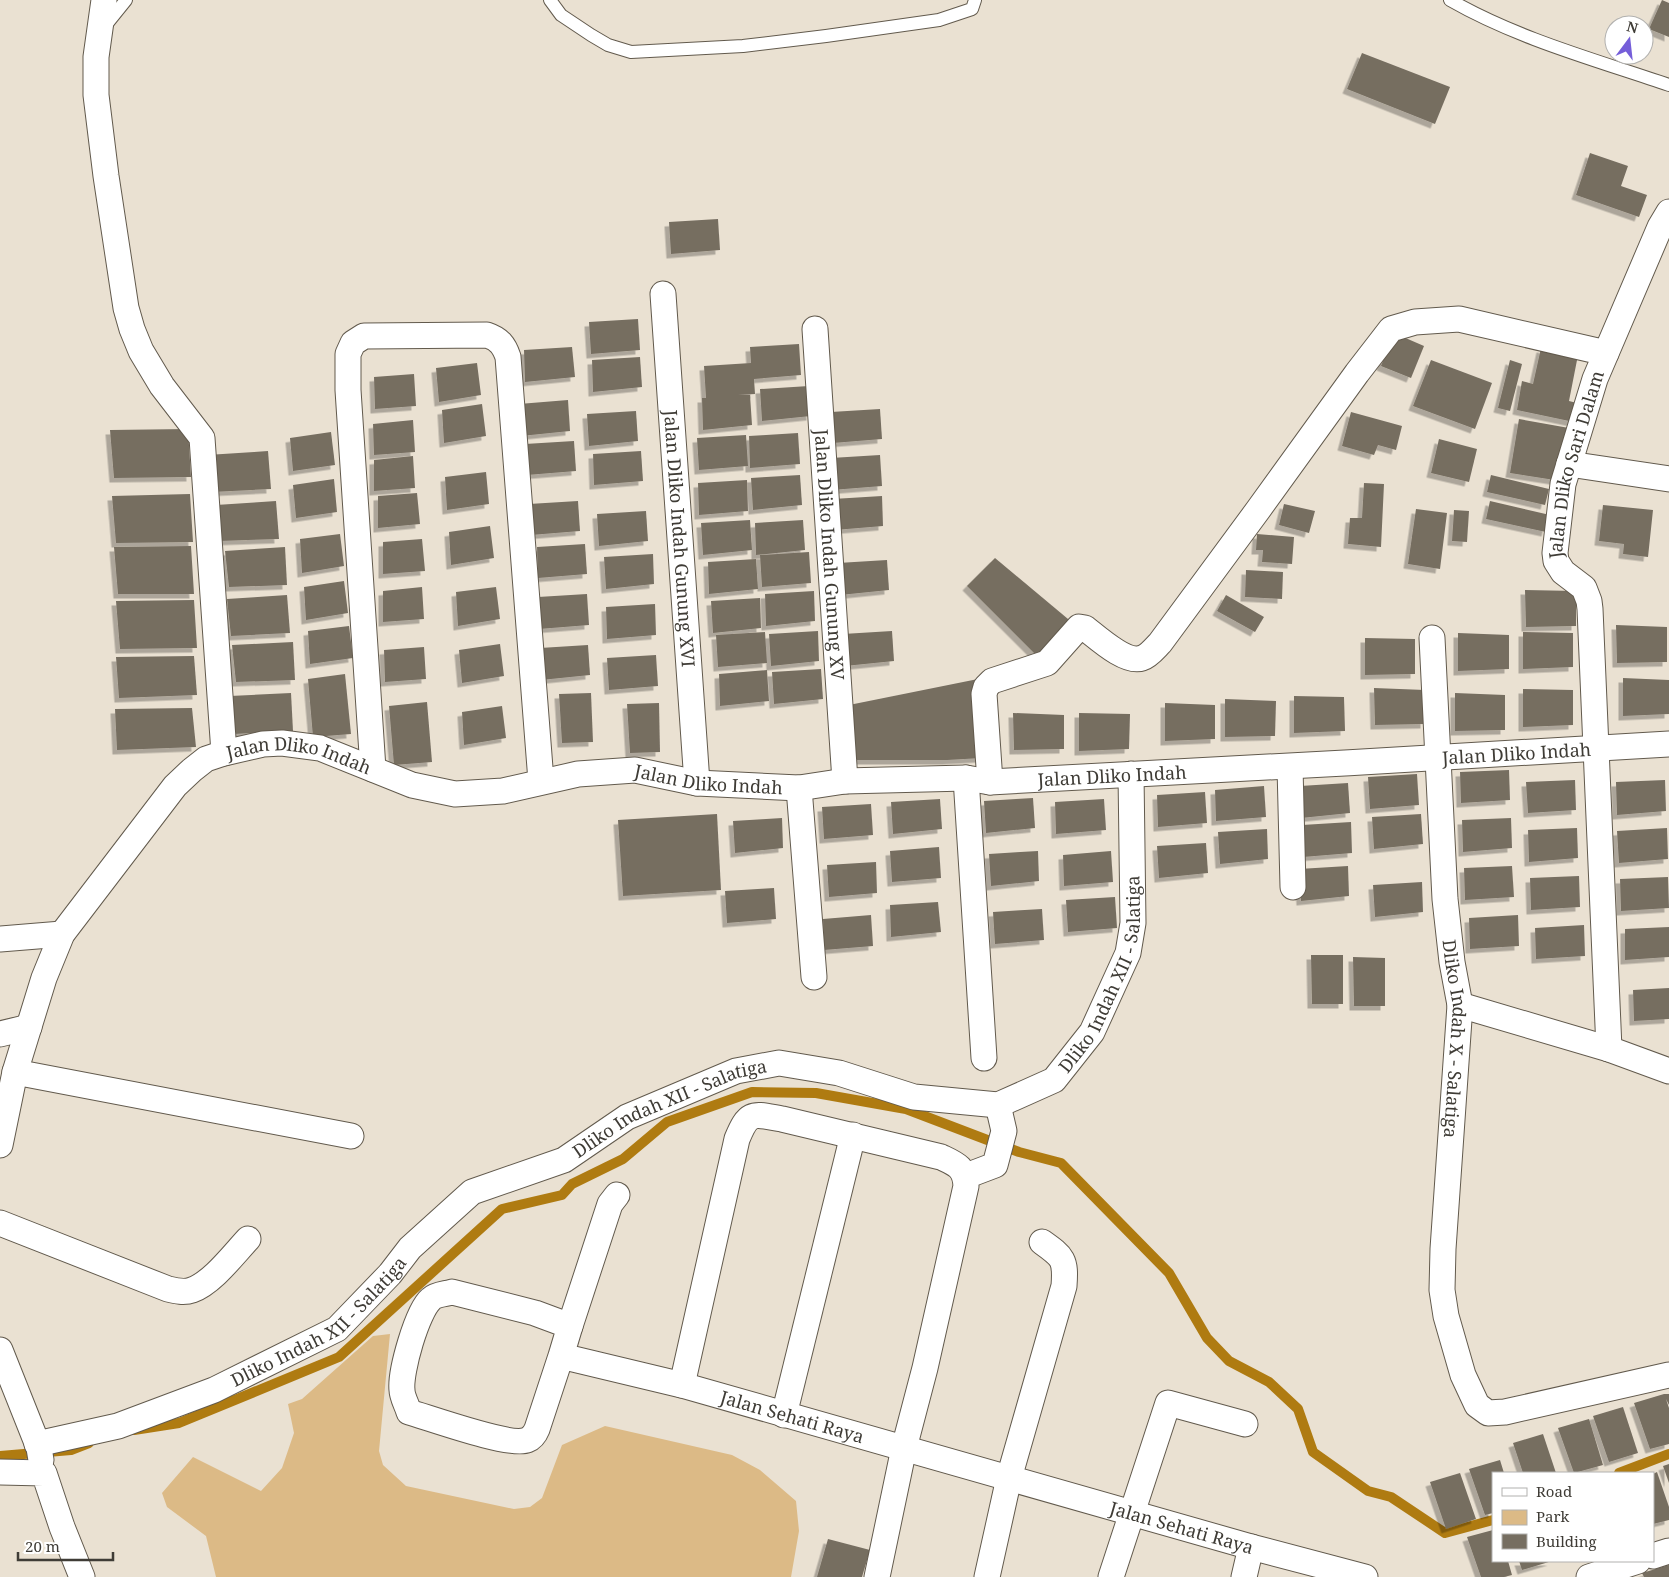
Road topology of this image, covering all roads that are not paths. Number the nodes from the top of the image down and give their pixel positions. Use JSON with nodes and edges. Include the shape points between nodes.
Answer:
{"nodes":[{"id":1,"x":104,"y":0,"type":"edge"},
{"id":2,"x":126,"y":0,"type":"edge"},
{"id":3,"x":550,"y":0,"type":"edge"},
{"id":4,"x":975,"y":0,"type":"edge"},
{"id":5,"x":1450,"y":0,"type":"edge"},
{"id":6,"x":98,"y":33,"type":"junction"},
{"id":7,"x":1669,"y":85,"type":"edge"},
{"id":8,"x":1669,"y":212,"type":"edge"},
{"id":9,"x":663,"y":294,"type":"dead end"},
{"id":10,"x":814,"y":330,"type":"dead end"},
{"id":11,"x":1606,"y":354,"type":"junction"},
{"id":12,"x":1569,"y":464,"type":"junction"},
{"id":13,"x":1669,"y":478,"type":"edge"},
{"id":14,"x":1432,"y":638,"type":"dead end"},
{"id":15,"x":1669,"y":744,"type":"edge"},
{"id":16,"x":1596,"y":748,"type":"junction"},
{"id":17,"x":224,"y":752,"type":"junction"},
{"id":18,"x":1438,"y":756,"type":"junction"},
{"id":19,"x":1290,"y":767,"type":"junction"},
{"id":20,"x":373,"y":769,"type":"junction"},
{"id":21,"x":1131,"y":774,"type":"junction"},
{"id":22,"x":978,"y":780,"type":"junction"},
{"id":23,"x":541,"y":781,"type":"junction"},
{"id":24,"x":845,"y":781,"type":"junction"},
{"id":25,"x":697,"y":783,"type":"junction"},
{"id":26,"x":799,"y":788,"type":"junction"},
{"id":27,"x":1293,"y":887,"type":"dead end"},
{"id":28,"x":62,"y":934,"type":"junction"},
{"id":29,"x":0,"y":939,"type":"edge"},
{"id":30,"x":814,"y":977,"type":"dead end"},
{"id":31,"x":1460,"y":1005,"type":"junction"},
{"id":32,"x":29,"y":1027,"type":"junction"},
{"id":33,"x":0,"y":1034,"type":"edge"},
{"id":34,"x":1609,"y":1048,"type":"junction"},
{"id":35,"x":984,"y":1058,"type":"dead end"},
{"id":36,"x":1669,"y":1071,"type":"edge"},
{"id":37,"x":15,"y":1072,"type":"junction"},
{"id":38,"x":998,"y":1106,"type":"junction"},
{"id":39,"x":853,"y":1135,"type":"junction"},
{"id":40,"x":351,"y":1136,"type":"dead end"},
{"id":41,"x":0,"y":1144,"type":"edge"},
{"id":42,"x":966,"y":1176,"type":"junction"},
{"id":43,"x":617,"y":1195,"type":"dead end"},
{"id":44,"x":0,"y":1223,"type":"edge"},
{"id":45,"x":248,"y":1240,"type":"dead end"},
{"id":46,"x":1042,"y":1242,"type":"dead end"},
{"id":47,"x":570,"y":1326,"type":"junction"},
{"id":48,"x":0,"y":1350,"type":"edge"},
{"id":49,"x":561,"y":1356,"type":"junction"},
{"id":50,"x":1669,"y":1375,"type":"edge"},
{"id":51,"x":682,"y":1385,"type":"junction"},
{"id":52,"x":784,"y":1414,"type":"junction"},
{"id":53,"x":1245,"y":1424,"type":"dead end"},
{"id":54,"x":904,"y":1448,"type":"junction"},
{"id":55,"x":40,"y":1457,"type":"junction"},
{"id":56,"x":0,"y":1472,"type":"edge"},
{"id":57,"x":1009,"y":1478,"type":"junction"},
{"id":58,"x":1133,"y":1513,"type":"junction"},
{"id":59,"x":1251,"y":1547,"type":"junction"},
{"id":60,"x":1669,"y":1551,"type":"edge"},
{"id":61,"x":1654,"y":1556,"type":"edge"},
{"id":62,"x":1635,"y":1562,"type":"edge"},
{"id":63,"x":73,"y":1574,"type":"edge"},
{"id":64,"x":877,"y":1577,"type":"edge"},
{"id":65,"x":987,"y":1577,"type":"edge"},
{"id":66,"x":1112,"y":1577,"type":"edge"},
{"id":67,"x":1244,"y":1577,"type":"edge"},
{"id":68,"x":1366,"y":1577,"type":"edge"},
{"id":69,"x":1589,"y":1577,"type":"edge"}],
"edges":[{"from":1,"to":6,"type":"street"},
{"from":2,"to":6,"type":"lane"},
{"from":3,"to":4,"type":"lane","via":[[561,15],[591,36],[631,52],[743,46],[939,20],[972,9]]},
{"from":5,"to":7,"type":"lane","via":[[1480,17]]},
{"from":6,"to":17,"type":"street","via":[[96,95],[126,308],[141,351],[162,386],[202,438]]},
{"from":8,"to":11,"type":"street","name":"Jalan Dliko Sari Dalam"},
{"from":9,"to":25,"type":"street","name":"Jalan Dliko Indah Gunung XVI"},
{"from":10,"to":24,"type":"street","name":"Jalan Dliko Indah Gunung XV"},
{"from":11,"to":12,"type":"street","name":"Jalan Dliko Sari Dalam"},
{"from":11,"to":22,"type":"street","via":[[1459,319],[1415,322],[1391,330],[1356,372],[1160,643],[1144,658],[1123,655],[1079,627],[1047,663],[992,681],[986,687]]},
{"from":12,"to":13,"type":"street"},
{"from":12,"to":16,"type":"street","name":"Jalan Dliko Sari Dalam","via":[[1563,484],[1555,553],[1559,567],[1584,588],[1589,601]]},
{"from":14,"to":18,"type":"street","name":"Dliko Indah X - Salatiga"},
{"from":15,"to":16,"type":"street","name":"Jalan Dliko Indah"},
{"from":16,"to":18,"type":"street","name":"Jalan Dliko Indah"},
{"from":16,"to":34,"type":"street","name":"Jalan Dliko Sari Dalam"},
{"from":17,"to":20,"type":"street","name":"Jalan Dliko Indah","via":[[263,744],[300,744],[320,748]]},
{"from":17,"to":28,"type":"street","name":"Jalan Dliko Indah","via":[[206,759],[175,786]]},
{"from":18,"to":19,"type":"street","name":"Jalan Dliko Indah"},
{"from":18,"to":31,"type":"street","name":"Dliko Indah X - Salatiga","via":[[1445,899]]},
{"from":19,"to":21,"type":"street","name":"Jalan Dliko Indah"},
{"from":19,"to":27,"type":"street"},
{"from":20,"to":23,"type":"street","name":"Jalan Dliko Indah","via":[[412,785],[455,794],[503,791]]},
{"from":20,"to":23,"type":"street","via":[[348,354],[353,343],[364,336],[487,334],[496,338],[508,357]]},
{"from":21,"to":22,"type":"street","name":"Jalan Dliko Indah"},
{"from":21,"to":38,"type":"street","name":"Dliko Indah XII - Salatiga","via":[[1133,923],[1125,961],[1092,1032],[1054,1080]]},
{"from":22,"to":24,"type":"street","name":"Jalan Dliko Indah"},
{"from":22,"to":35,"type":"street"},
{"from":23,"to":25,"type":"street","name":"Jalan Dliko Indah","via":[[578,774],[635,770]]},
{"from":24,"to":26,"type":"street","name":"Jalan Dliko Indah"},
{"from":25,"to":26,"type":"street","name":"Jalan Dliko Indah"},
{"from":26,"to":30,"type":"street"},
{"from":28,"to":29,"type":"street"},
{"from":28,"to":32,"type":"street","name":"Jalan Dliko Indah"},
{"from":31,"to":34,"type":"street"},
{"from":31,"to":50,"type":"street","name":"Dliko Indah X - Salatiga","via":[[1442,1290],[1461,1366],[1477,1404],[1488,1413],[1505,1412]]},
{"from":32,"to":33,"type":"street"},
{"from":32,"to":37,"type":"street","name":"Jalan Dliko Indah"},
{"from":34,"to":36,"type":"street"},
{"from":37,"to":40,"type":"street"},
{"from":37,"to":41,"type":"street","name":"Jalan Dliko Indah"},
{"from":38,"to":42,"type":"street","via":[[1004,1131],[995,1165]]},
{"from":38,"to":55,"type":"street","name":"Dliko Indah XII - Salatiga","via":[[914,1097],[838,1074],[779,1063],[736,1071],[627,1117],[564,1160],[472,1192],[410,1248],[390,1274],[337,1329],[214,1390]]},
{"from":39,"to":42,"type":"street","via":[[941,1157],[955,1164]]},
{"from":39,"to":51,"type":"street","via":[[757,1115],[744,1123],[737,1139]]},
{"from":39,"to":52,"type":"street"},
{"from":42,"to":54,"type":"street","via":[[956,1236]]},
{"from":43,"to":47,"type":"street","via":[[610,1204]]},
{"from":44,"to":45,"type":"street","via":[[180,1291],[191,1290],[208,1281]]},
{"from":46,"to":57,"type":"street","via":[[1058,1254],[1065,1267],[1064,1286]]},
{"from":47,"to":49,"type":"street"},
{"from":47,"to":49,"type":"street","via":[[535,1313],[452,1292],[439,1295],[431,1299],[423,1311],[414,1334],[403,1371],[402,1391],[409,1412],[480,1434],[517,1442],[527,1440],[537,1429]]},
{"from":48,"to":55,"type":"street"},
{"from":49,"to":51,"type":"street","name":"Jalan Sehati Raya"},
{"from":51,"to":52,"type":"street","name":"Jalan Sehati Raya"},
{"from":52,"to":54,"type":"street","name":"Jalan Sehati Raya"},
{"from":53,"to":58,"type":"street","via":[[1168,1403]]},
{"from":54,"to":57,"type":"street","name":"Jalan Sehati Raya"},
{"from":54,"to":64,"type":"street"},
{"from":55,"to":56,"type":"street","name":"Dliko Indah XII - Salatiga"},
{"from":55,"to":63,"type":"street"},
{"from":57,"to":58,"type":"street","name":"Jalan Sehati Raya"},
{"from":57,"to":65,"type":"street"},
{"from":58,"to":59,"type":"street","name":"Jalan Sehati Raya"},
{"from":58,"to":66,"type":"street"},
{"from":59,"to":67,"type":"street"},
{"from":59,"to":68,"type":"street","name":"Jalan Sehati Raya"},
{"from":60,"to":61,"type":"street"},
{"from":62,"to":69,"type":"street"}]}
